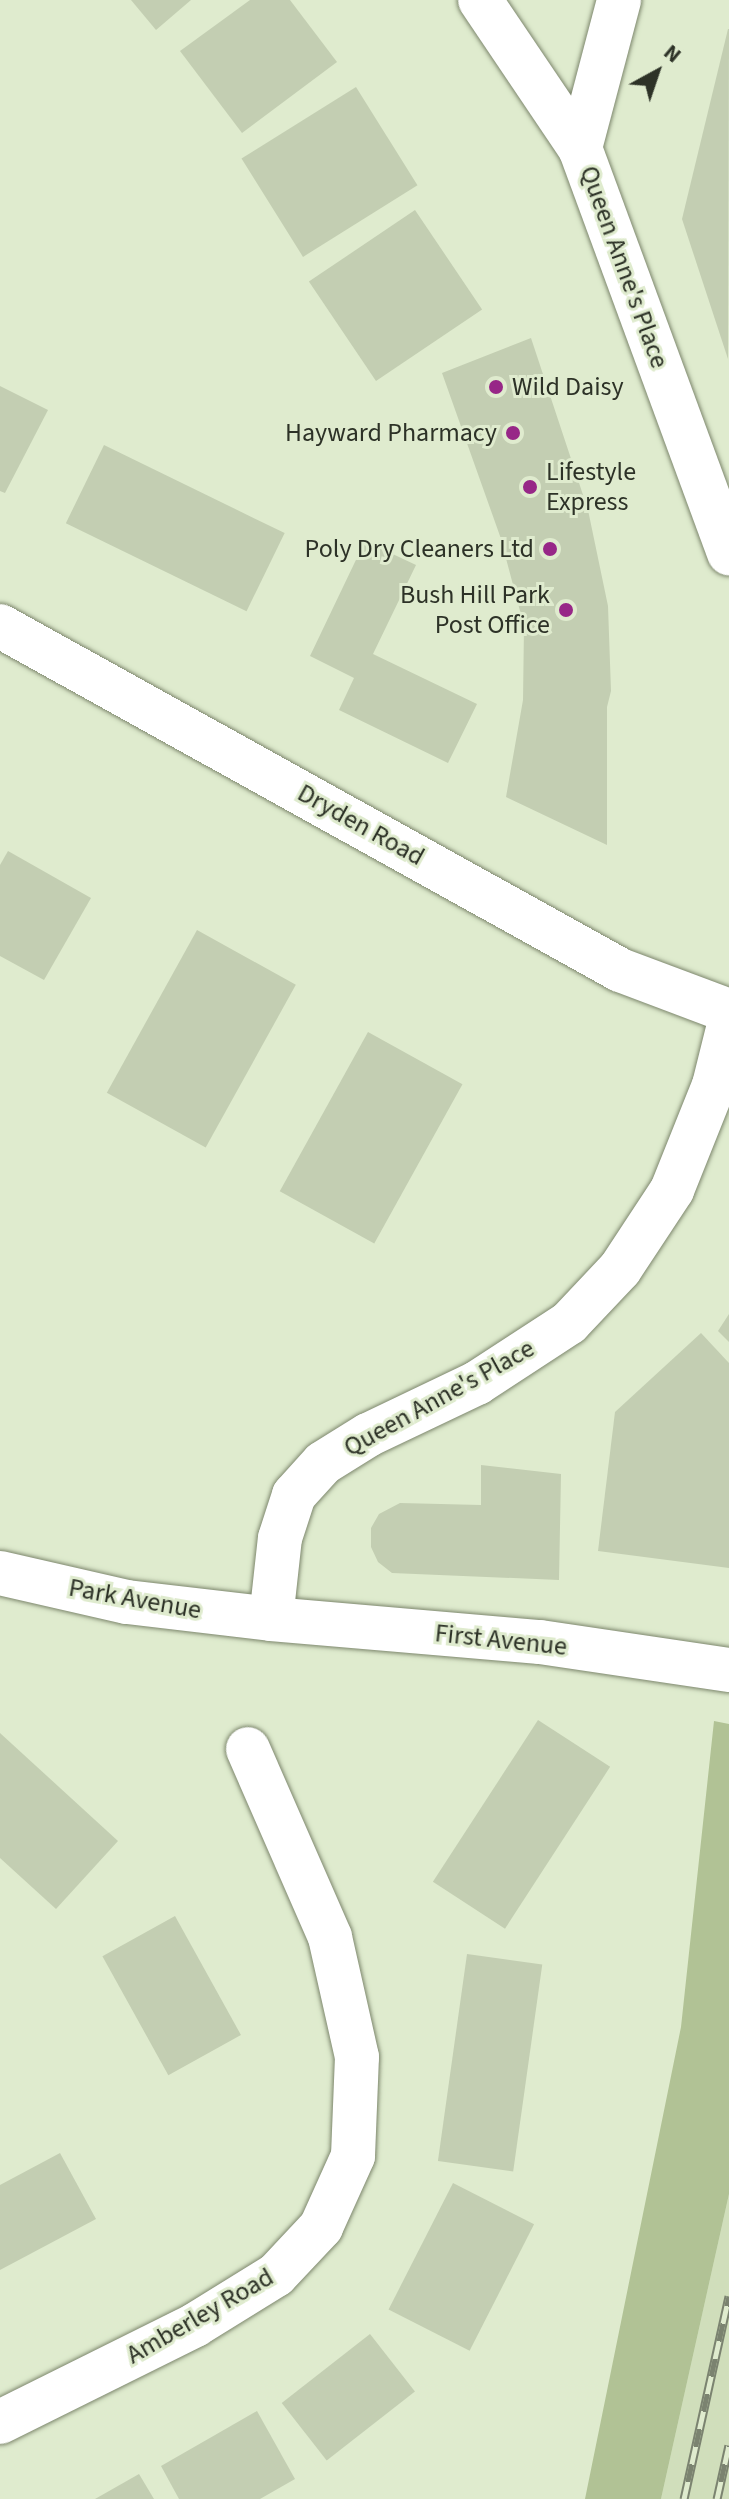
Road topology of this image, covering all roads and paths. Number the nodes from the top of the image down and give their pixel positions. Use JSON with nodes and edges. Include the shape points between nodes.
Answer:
{"nodes":[{"id":1,"x":480,"y":0,"type":"edge"},
{"id":2,"x":619,"y":0,"type":"edge"},
{"id":3,"x":580,"y":148,"type":"junction"},
{"id":4,"x":729,"y":554,"type":"edge"},
{"id":5,"x":0,"y":626,"type":"edge"},
{"id":6,"x":729,"y":1011,"type":"edge"},
{"id":7,"x":729,"y":1025,"type":"edge"},
{"id":8,"x":0,"y":1573,"type":"edge"},
{"id":9,"x":271,"y":1619,"type":"junction"},
{"id":10,"x":729,"y":1670,"type":"edge"},
{"id":11,"x":248,"y":1749,"type":"dead end"},
{"id":12,"x":0,"y":2422,"type":"edge"}],
"edges":[{"from":1,"to":3,"type":"street","name":"Queen Anne's Place"},
{"from":2,"to":3,"type":"street"},
{"from":3,"to":4,"type":"street","name":"Queen Anne's Place"},
{"from":5,"to":6,"type":"street","name":"Dryden Road","via":[[620,970]]},
{"from":7,"to":9,"type":"street","name":"Queen Anne's Place","via":[[714,1085],[672,1190],[620,1269],[569,1323],[477,1383],[368,1435],[323,1463],[294,1495],[280,1538]]},
{"from":8,"to":9,"type":"street","name":"Park Avenue","via":[[127,1602]]},
{"from":9,"to":10,"type":"street","name":"First Avenue","via":[[540,1642]]},
{"from":11,"to":12,"type":"street","name":"Amberley Road","via":[[330,1937],[357,2057],[353,2156],[321,2227],[276,2275],[195,2325]]}]}
